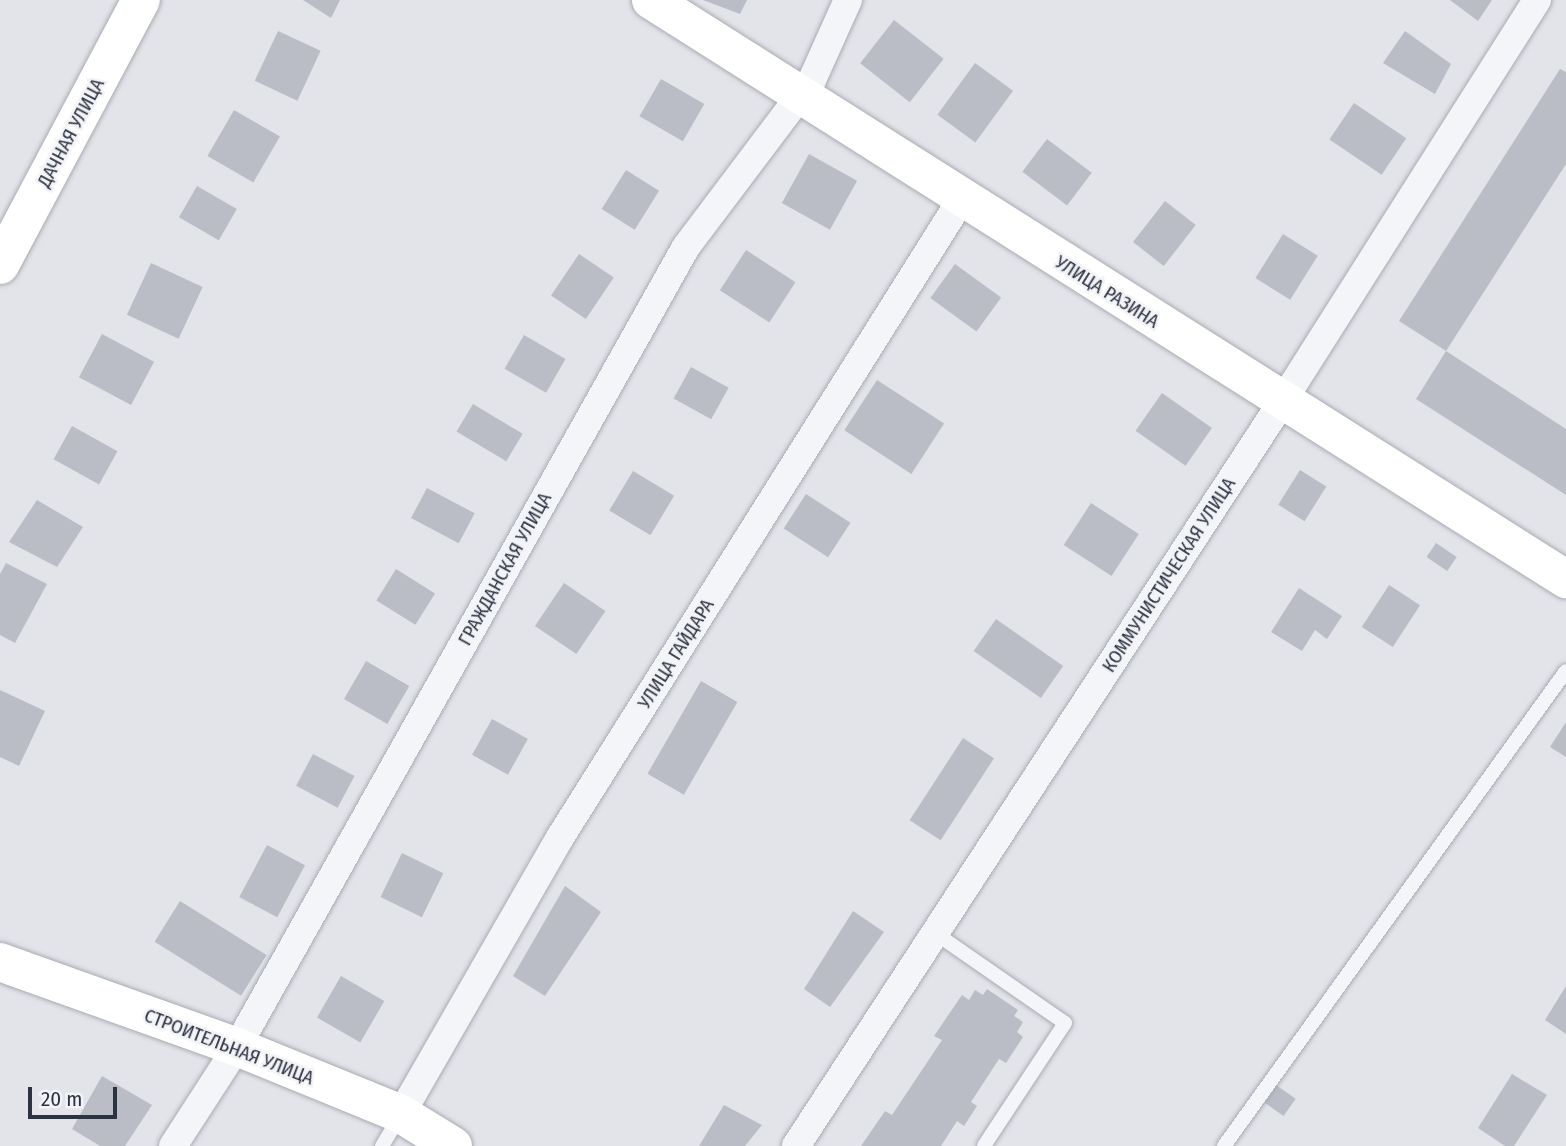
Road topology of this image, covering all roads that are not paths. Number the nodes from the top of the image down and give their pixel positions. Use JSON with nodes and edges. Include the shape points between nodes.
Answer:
{"nodes":[{"id":1,"x":141,"y":0,"type":"edge"},
{"id":2,"x":651,"y":0,"type":"edge"},
{"id":3,"x":848,"y":0,"type":"edge"},
{"id":4,"x":1537,"y":0,"type":"edge"},
{"id":5,"x":797,"y":95,"type":"junction"},
{"id":6,"x":961,"y":200,"type":"junction"},
{"id":7,"x":0,"y":265,"type":"edge"},
{"id":8,"x":1282,"y":402,"type":"junction"},
{"id":9,"x":1566,"y":579,"type":"edge"},
{"id":10,"x":1566,"y":671,"type":"edge"},
{"id":11,"x":936,"y":933,"type":"junction"},
{"id":12,"x":0,"y":962,"type":"edge"},
{"id":13,"x":237,"y":1047,"type":"junction"},
{"id":14,"x":391,"y":1130,"type":"edge"},
{"id":15,"x":173,"y":1146,"type":"edge"},
{"id":16,"x":453,"y":1146,"type":"edge"},
{"id":17,"x":796,"y":1146,"type":"edge"},
{"id":18,"x":984,"y":1146,"type":"edge"},
{"id":19,"x":1224,"y":1146,"type":"edge"}],
"edges":[{"from":1,"to":7,"type":"street","name":"ДАЧНАЯ УЛИЦА"},
{"from":2,"to":5,"type":"street","name":"УЛИЦА РАЗИНА"},
{"from":3,"to":5,"type":"street","name":"ГРАЖДАНСКАЯ УЛИЦА","via":[[812,80]]},
{"from":4,"to":8,"type":"street","name":"КОММУНИСТИЧЕСКАЯ УЛИЦА"},
{"from":5,"to":6,"type":"street","name":"УЛИЦА РАЗИНА"},
{"from":5,"to":13,"type":"street","name":"ГРАЖДАНСКАЯ УЛИЦА","via":[[686,247]]},
{"from":6,"to":8,"type":"street","name":"УЛИЦА РАЗИНА"},
{"from":6,"to":14,"type":"street","name":"УЛИЦА ГАЙДАРА","via":[[561,836]]},
{"from":8,"to":9,"type":"street","name":"УЛИЦА РАЗИНА"},
{"from":8,"to":11,"type":"street","name":"КОММУНИСТИЧЕСКАЯ УЛИЦА"},
{"from":10,"to":19,"type":"lane"},
{"from":11,"to":17,"type":"street","name":"КОММУНИСТИЧЕСКАЯ УЛИЦА"},
{"from":11,"to":18,"type":"lane","via":[[1065,1023]]},
{"from":12,"to":13,"type":"street","name":"СТРОИТЕЛЬНАЯ УЛИЦА"},
{"from":13,"to":14,"type":"street","name":"СТРОИТЕЛЬНАЯ УЛИЦА"},
{"from":13,"to":15,"type":"street","name":"ГРАЖДАНСКАЯ УЛИЦА"},
{"from":14,"to":16,"type":"street","name":"СТРОИТЕЛЬНАЯ УЛИЦА"}]}
